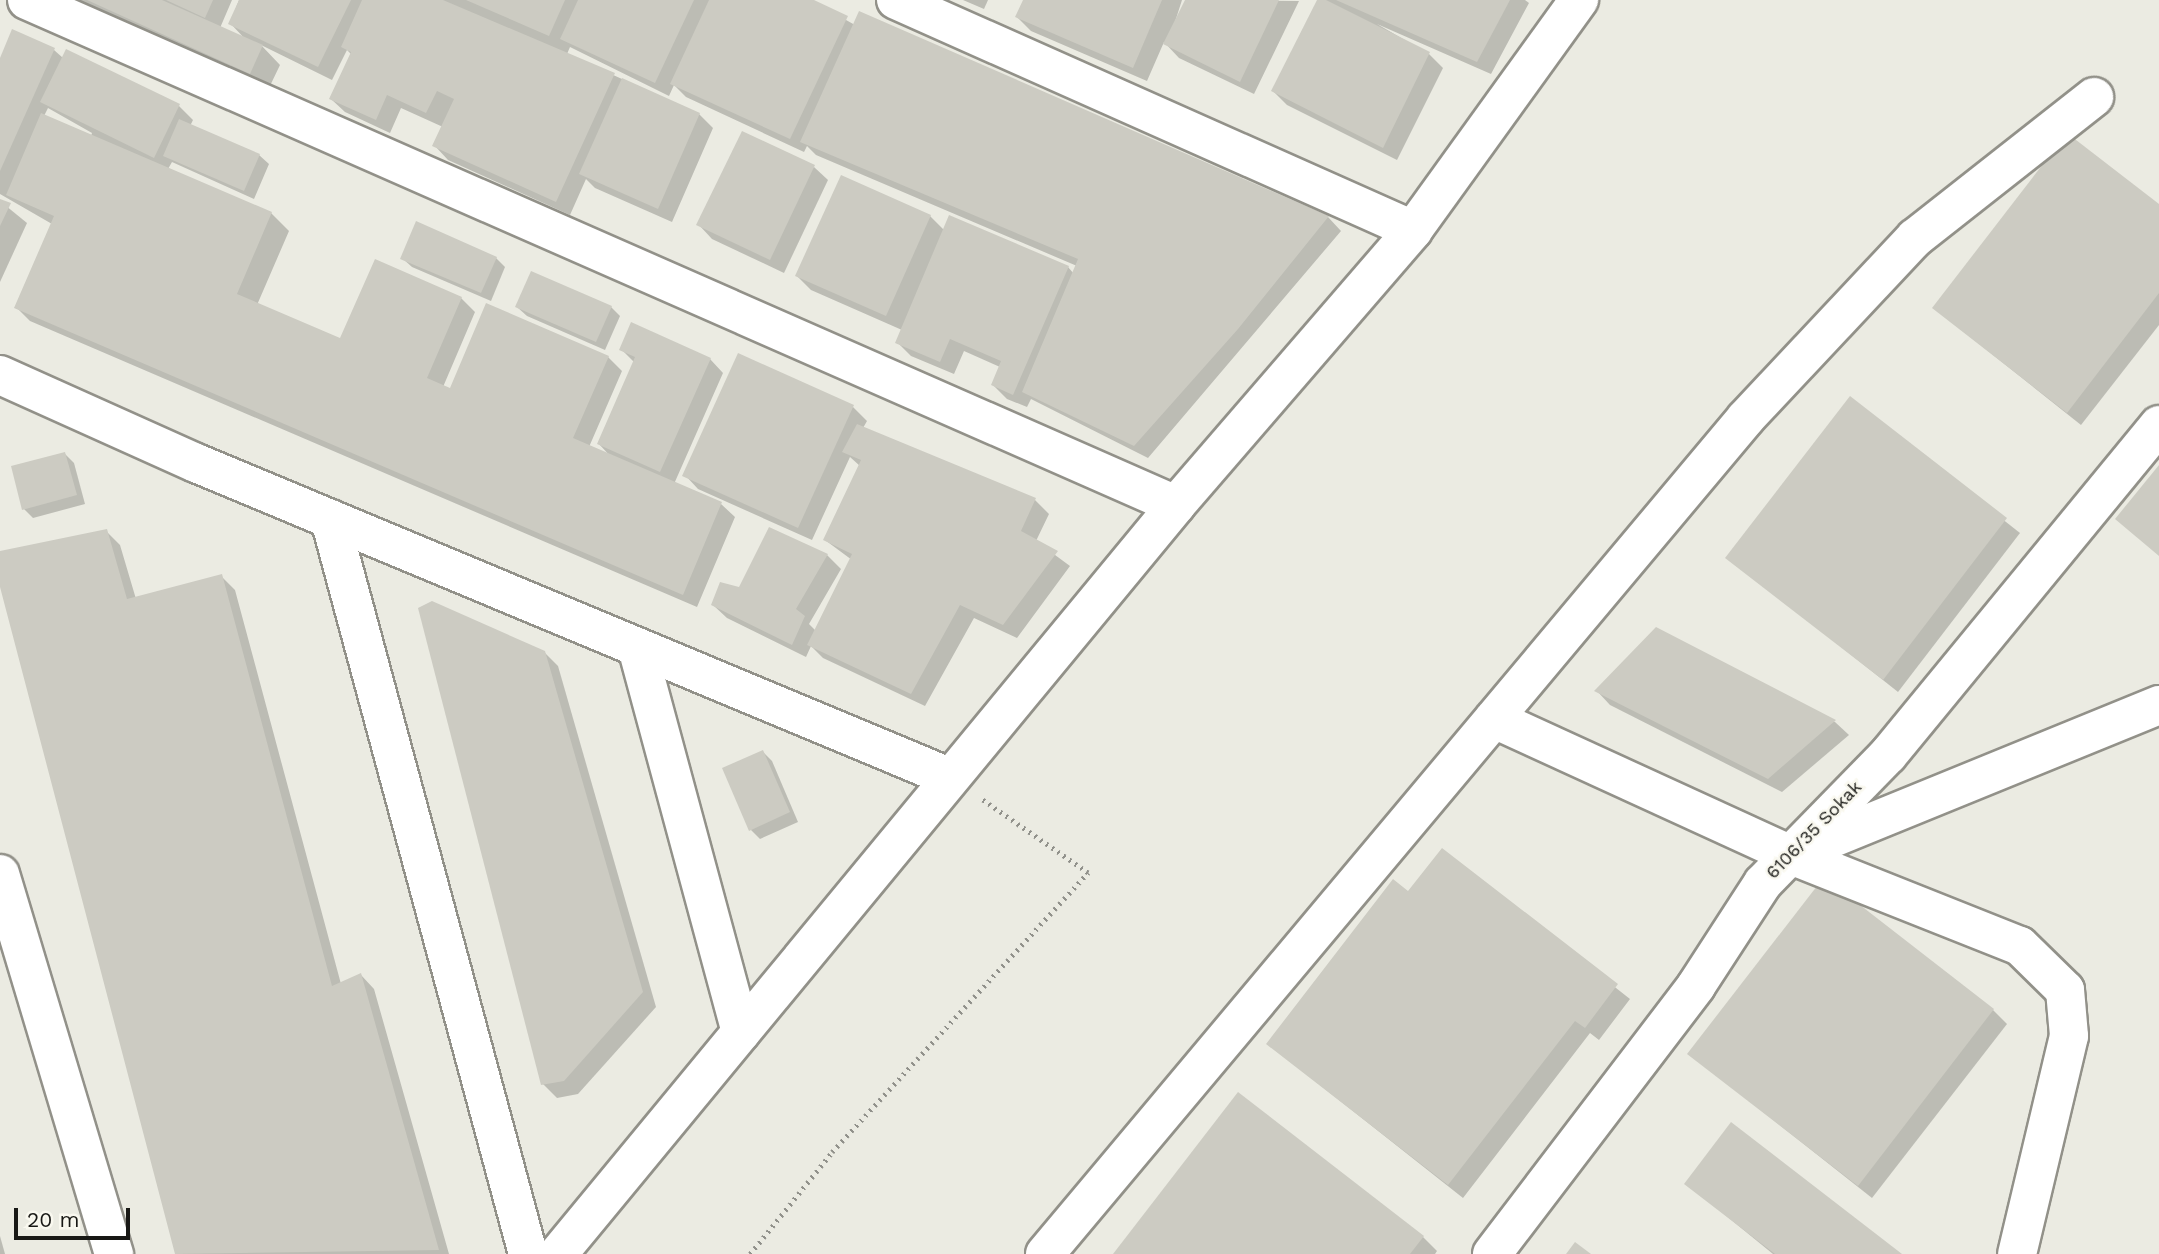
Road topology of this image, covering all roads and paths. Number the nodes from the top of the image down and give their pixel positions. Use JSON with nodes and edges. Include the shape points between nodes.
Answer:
{"nodes":[{"id":1,"x":27,"y":0,"type":"edge"},
{"id":2,"x":896,"y":0,"type":"edge"},
{"id":3,"x":1579,"y":0,"type":"edge"},
{"id":4,"x":2094,"y":97,"type":"dead end"},
{"id":5,"x":1413,"y":230,"type":"junction"},
{"id":6,"x":0,"y":375,"type":"edge"},
{"id":7,"x":2159,"y":425,"type":"edge"},
{"id":8,"x":1176,"y":505,"type":"junction"},
{"id":9,"x":330,"y":519,"type":"junction"},
{"id":10,"x":637,"y":647,"type":"junction"},
{"id":11,"x":2159,"y":705,"type":"edge"},
{"id":12,"x":1494,"y":719,"type":"junction"},
{"id":13,"x":949,"y":778,"type":"junction"},
{"id":14,"x":1791,"y":855,"type":"junction"},
{"id":15,"x":0,"y":874,"type":"edge"},
{"id":16,"x":741,"y":1032,"type":"junction"},
{"id":17,"x":114,"y":1254,"type":"edge"},
{"id":18,"x":528,"y":1254,"type":"edge"},
{"id":19,"x":558,"y":1254,"type":"edge"},
{"id":20,"x":750,"y":1254,"type":"edge"},
{"id":21,"x":1045,"y":1254,"type":"edge"},
{"id":22,"x":1492,"y":1254,"type":"edge"},
{"id":23,"x":2017,"y":1254,"type":"edge"}],
"edges":[{"from":1,"to":8,"type":"street"},
{"from":2,"to":5,"type":"street"},
{"from":3,"to":5,"type":"street"},
{"from":4,"to":12,"type":"street","via":[[1915,238],[1746,418]]},
{"from":5,"to":8,"type":"street"},
{"from":6,"to":9,"type":"street"},
{"from":7,"to":14,"type":"street","name":"6106/35 Sokak","via":[[1888,755]]},
{"from":8,"to":13,"type":"street"},
{"from":9,"to":10,"type":"street"},
{"from":9,"to":18,"type":"street"},
{"from":10,"to":13,"type":"street"},
{"from":10,"to":16,"type":"street"},
{"from":11,"to":14,"type":"street"},
{"from":12,"to":14,"type":"street"},
{"from":12,"to":21,"type":"street"},
{"from":13,"to":16,"type":"street"},
{"from":13,"to":20,"type":"path","via":[[1088,873],[832,1152]]},
{"from":14,"to":22,"type":"street","name":"6106/35 Sokak","via":[[1763,883],[1696,986]]},
{"from":14,"to":23,"type":"street","via":[[2020,946],[2065,990],[2069,1036]]},
{"from":15,"to":17,"type":"street"},
{"from":16,"to":19,"type":"street"}]}
